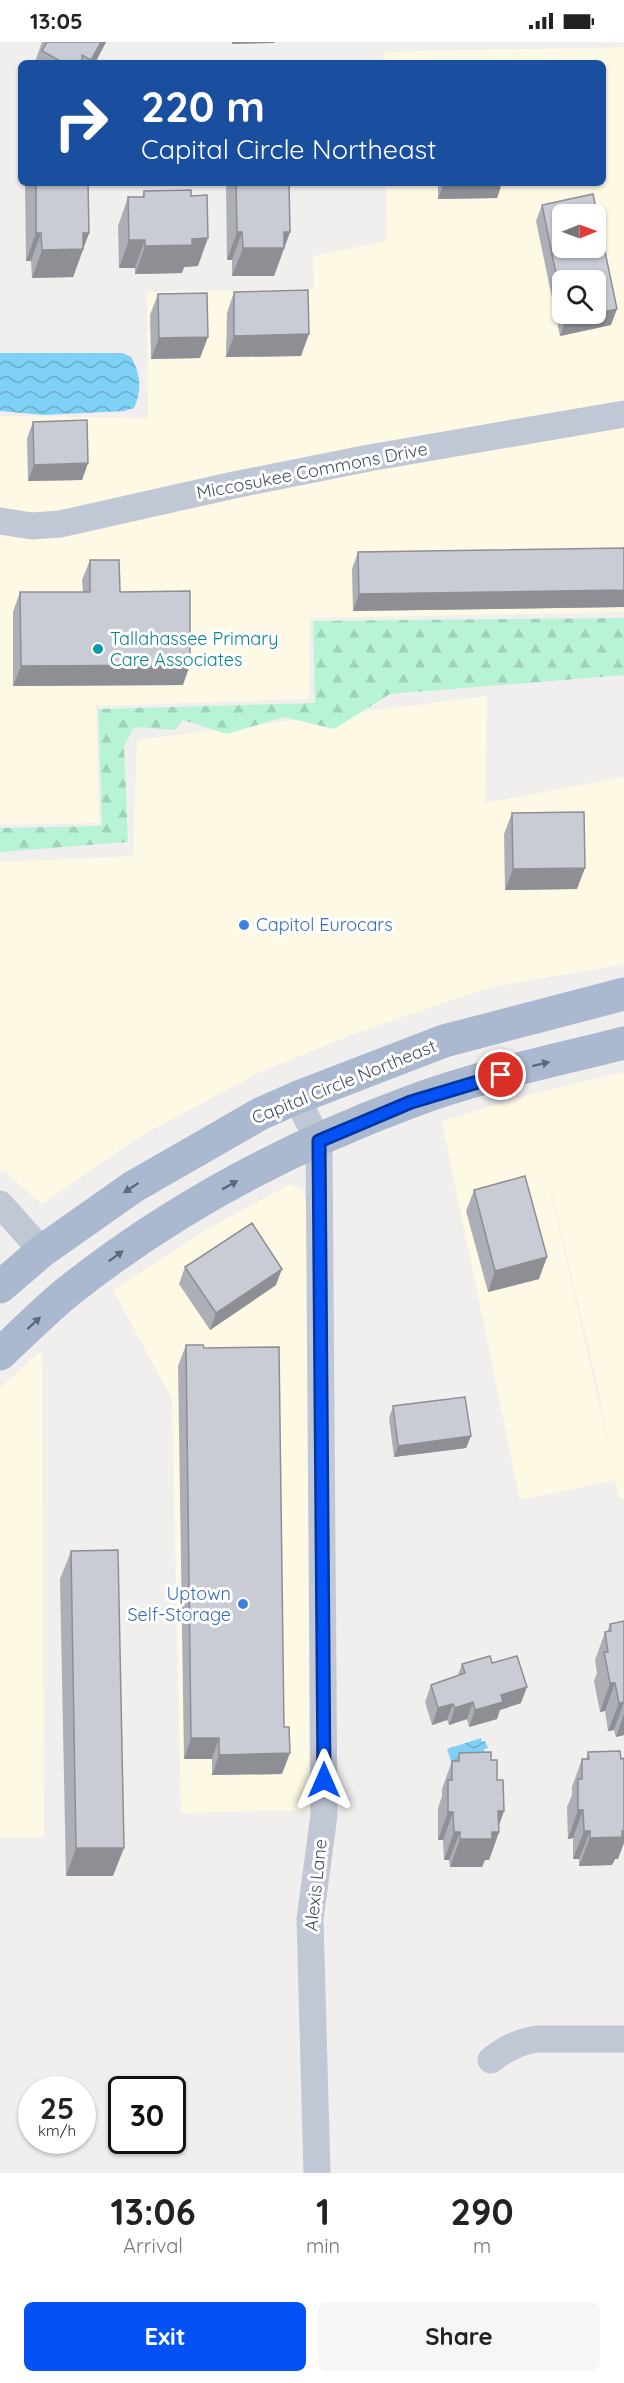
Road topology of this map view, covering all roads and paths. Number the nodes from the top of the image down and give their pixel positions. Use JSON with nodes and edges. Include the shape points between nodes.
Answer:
{"nodes":[{"id":1,"x":624,"y":414,"type":"edge"},
{"id":2,"x":0,"y":522,"type":"edge"},
{"id":3,"x":609,"y":998,"type":"edge"},
{"id":4,"x":618,"y":1045,"type":"edge"},
{"id":5,"x":296,"y":1098,"type":"junction"},
{"id":6,"x":319,"y":1141,"type":"junction"},
{"id":7,"x":0,"y":1204,"type":"edge"},
{"id":8,"x":42,"y":1251,"type":"junction"},
{"id":9,"x":0,"y":1287,"type":"edge"},
{"id":10,"x":69,"y":1291,"type":"junction"},
{"id":11,"x":0,"y":1354,"type":"edge"},
{"id":12,"x":624,"y":2039,"type":"edge"},
{"id":13,"x":491,"y":2060,"type":"dead end"},
{"id":14,"x":317,"y":2173,"type":"edge"}],
"edges":[{"from":1,"to":2,"type":"street","name":"Miccosukee Commons Drive","via":[[369,458],[60,524]]},
{"from":3,"to":4,"type":"main road"},
{"from":3,"to":5,"type":"main road","name":"Capital Circle Northeast","via":[[444,1041]]},
{"from":6,"to":4,"type":"main road","one_way":true,"via":[[411,1102]]},
{"from":5,"to":6,"type":"street","name":"Alexis Lane"},
{"from":5,"to":8,"type":"main road","name":"Capital Circle Northeast","one_way":true,"via":[[221,1135],[133,1186]]},
{"from":10,"to":6,"type":"main road","one_way":true,"via":[[148,1233],[234,1183]]},
{"from":6,"to":14,"type":"street","name":"Alexis Lane","via":[[324,1815],[310,1919]]},
{"from":7,"to":8,"type":"street"},
{"from":8,"to":9,"type":"main road","name":"Capital Circle Northeast"},
{"from":8,"to":10,"type":"main road"},
{"from":11,"to":10,"type":"main road","one_way":true},
{"from":12,"to":13,"type":"street","via":[[523,2042]]}]}
